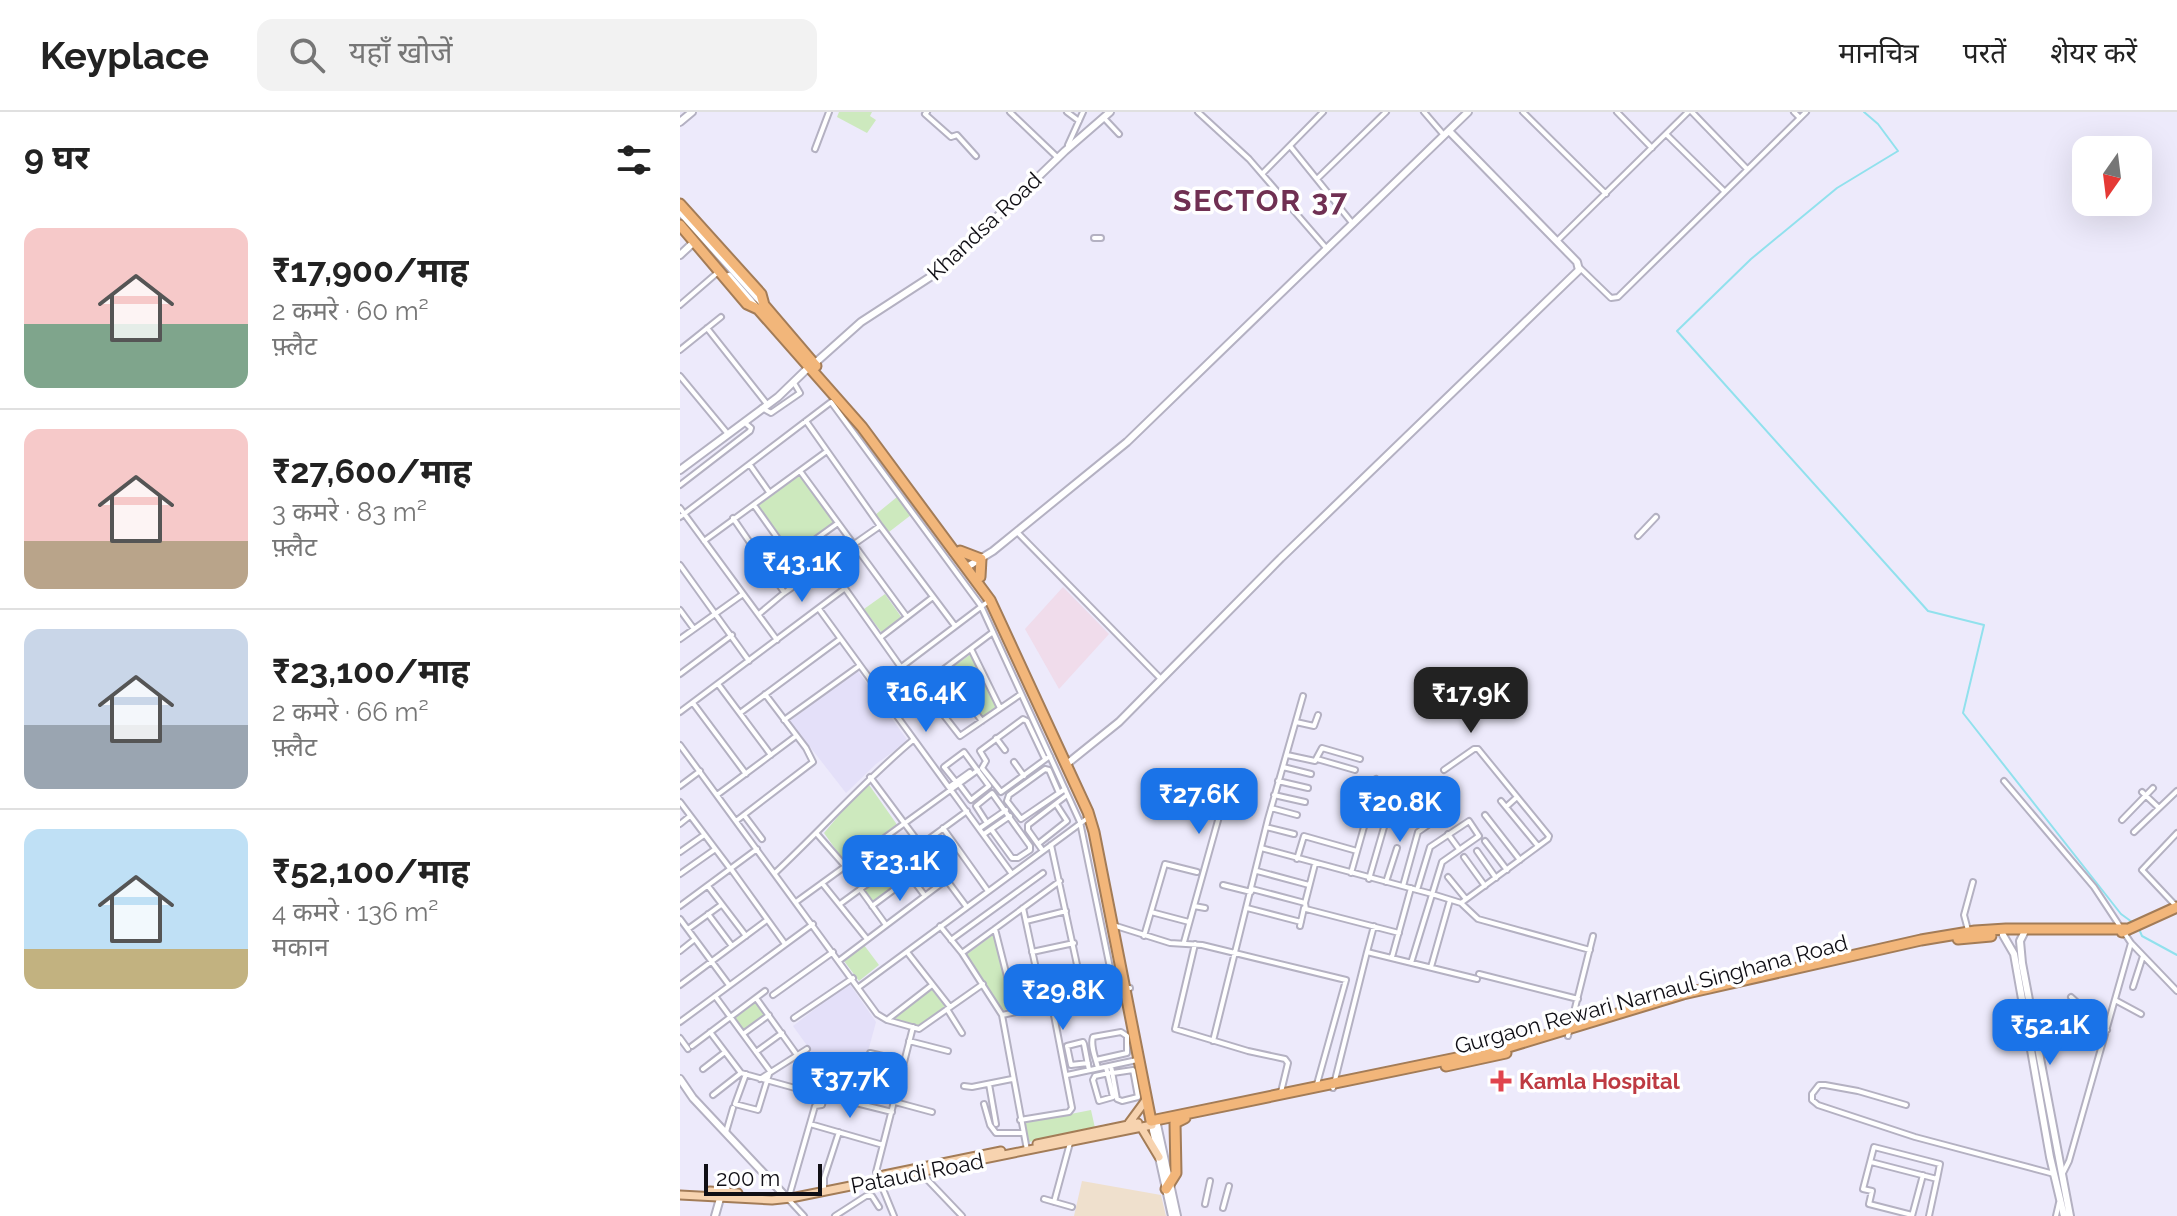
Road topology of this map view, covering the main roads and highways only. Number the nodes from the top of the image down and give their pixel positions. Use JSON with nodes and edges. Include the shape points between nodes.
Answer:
{"nodes":[{"id":1,"x":680,"y":204,"type":"edge"},
{"id":2,"x":680,"y":222,"type":"edge"},
{"id":3,"x":761,"y":307,"type":"junction"},
{"id":4,"x":812,"y":366,"type":"junction"},
{"id":5,"x":854,"y":414,"type":"junction"},
{"id":6,"x":960,"y":551,"type":"junction"},
{"id":7,"x":969,"y":566,"type":"junction"},
{"id":8,"x":980,"y":577,"type":"junction"},
{"id":9,"x":1002,"y":629,"type":"junction"},
{"id":10,"x":1087,"y":818,"type":"junction"},
{"id":11,"x":1103,"y":871,"type":"junction"},
{"id":12,"x":2177,"y":907,"type":"edge"},
{"id":13,"x":2124,"y":929,"type":"junction"},
{"id":14,"x":1789,"y":971,"type":"junction"},
{"id":15,"x":1123,"y":990,"type":"junction"},
{"id":16,"x":1333,"y":1085,"type":"junction"},
{"id":17,"x":1146,"y":1100,"type":"junction"},
{"id":18,"x":1172,"y":1119,"type":"junction"},
{"id":19,"x":1154,"y":1122,"type":"junction"},
{"id":20,"x":1127,"y":1125,"type":"junction"},
{"id":21,"x":1141,"y":1127,"type":"junction"},
{"id":22,"x":1026,"y":1148,"type":"junction"},
{"id":23,"x":1159,"y":1157,"type":"road end"},
{"id":24,"x":1168,"y":1188,"type":"road end"},
{"id":25,"x":680,"y":1193,"type":"edge"}],
"edges":[{"from":1,"to":3,"type":"highway","via":[[761,294]]},
{"from":2,"to":3,"type":"highway","via":[[747,304]]},
{"from":3,"to":4,"type":"highway"},
{"from":4,"to":5,"type":"highway"},
{"from":4,"to":5,"type":"highway","via":[[834,400]]},
{"from":5,"to":6,"type":"highway"},
{"from":5,"to":7,"type":"highway"},
{"from":6,"to":7,"type":"highway"},
{"from":6,"to":8,"type":"highway","via":[[981,559]]},
{"from":7,"to":8,"type":"highway"},
{"from":7,"to":9,"type":"highway"},
{"from":8,"to":9,"type":"highway"},
{"from":9,"to":10,"type":"highway"},
{"from":9,"to":10,"type":"highway","via":[[1068,763]]},
{"from":10,"to":11,"type":"highway"},
{"from":11,"to":15,"type":"highway"},
{"from":11,"to":15,"type":"highway"},
{"from":12,"to":13,"type":"highway","name":"Gurgaon Rewari Narnaul Singhana Road"},
{"from":13,"to":14,"type":"highway","name":"Gurgaon Rewari Narnaul Singhana Road","via":[[1917,945]]},
{"from":13,"to":14,"type":"highway","via":[[1968,932]]},
{"from":14,"to":16,"type":"highway","name":"Gurgaon Rewari Narnaul Singhana Road","via":[[1492,1057]]},
{"from":15,"to":17,"type":"highway"},
{"from":15,"to":19,"type":"highway"},
{"from":16,"to":18,"type":"highway","name":"Gurgaon Rewari Narnaul Singhana Road"},
{"from":16,"to":18,"type":"highway"},
{"from":17,"to":19,"type":"highway"},
{"from":17,"to":20,"type":"main road"},
{"from":18,"to":19,"type":"highway"},
{"from":18,"to":24,"type":"highway","via":[[1177,1168]]},
{"from":19,"to":20,"type":"main road"},
{"from":19,"to":21,"type":"main road"},
{"from":20,"to":22,"type":"main road"},
{"from":21,"to":22,"type":"main road"},
{"from":21,"to":23,"type":"main road"},
{"from":22,"to":25,"type":"main road","via":[[787,1195]]}]}
